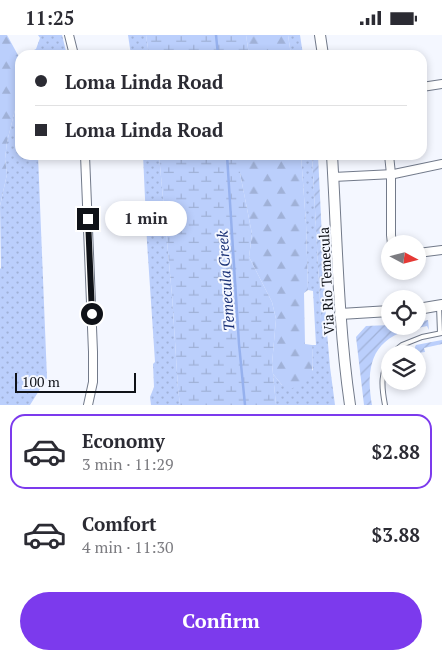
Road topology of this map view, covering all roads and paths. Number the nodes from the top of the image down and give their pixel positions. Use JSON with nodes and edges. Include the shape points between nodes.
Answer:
{"nodes":[{"id":1,"x":69,"y":35,"type":"edge"},
{"id":2,"x":320,"y":35,"type":"edge"},
{"id":3,"x":73,"y":50,"type":"edge"},
{"id":4,"x":322,"y":50,"type":"edge"},
{"id":5,"x":442,"y":84,"type":"edge"},
{"id":6,"x":427,"y":86,"type":"edge"},
{"id":7,"x":85,"y":160,"type":"edge"},
{"id":8,"x":332,"y":160,"type":"edge"},
{"id":9,"x":390,"y":160,"type":"edge"},
{"id":10,"x":442,"y":164,"type":"edge"},
{"id":11,"x":391,"y":174,"type":"junction"},
{"id":12,"x":333,"y":177,"type":"junction"},
{"id":13,"x":391,"y":235,"type":"edge"},
{"id":14,"x":442,"y":250,"type":"edge"},
{"id":15,"x":426,"y":252,"type":"edge"},
{"id":16,"x":440,"y":305,"type":"edge"},
{"id":17,"x":426,"y":308,"type":"edge"},
{"id":18,"x":381,"y":312,"type":"edge"},
{"id":19,"x":340,"y":314,"type":"junction"},
{"id":20,"x":441,"y":333,"type":"edge"},
{"id":21,"x":402,"y":345,"type":"edge"},
{"id":22,"x":383,"y":390,"type":"edge"},
{"id":23,"x":88,"y":405,"type":"edge"},
{"id":24,"x":350,"y":405,"type":"edge"},
{"id":25,"x":385,"y":405,"type":"edge"}],
"edges":[{"from":1,"to":3,"type":"street"},
{"from":2,"to":4,"type":"street"},
{"from":5,"to":6,"type":"street"},
{"from":7,"to":23,"type":"street","via":[[93,352],[93,382]]},
{"from":8,"to":12,"type":"street","name":"Via Rio Temecula"},
{"from":9,"to":11,"type":"street"},
{"from":10,"to":11,"type":"street"},
{"from":11,"to":12,"type":"street"},
{"from":11,"to":13,"type":"street"},
{"from":12,"to":19,"type":"street","name":"Via Rio Temecula"},
{"from":14,"to":15,"type":"street"},
{"from":16,"to":17,"type":"street"},
{"from":16,"to":20,"type":"lane"},
{"from":18,"to":19,"type":"street"},
{"from":19,"to":24,"type":"street","name":"Via Rio Temecula"},
{"from":20,"to":21,"type":"lane"},
{"from":22,"to":25,"type":"lane"}]}
